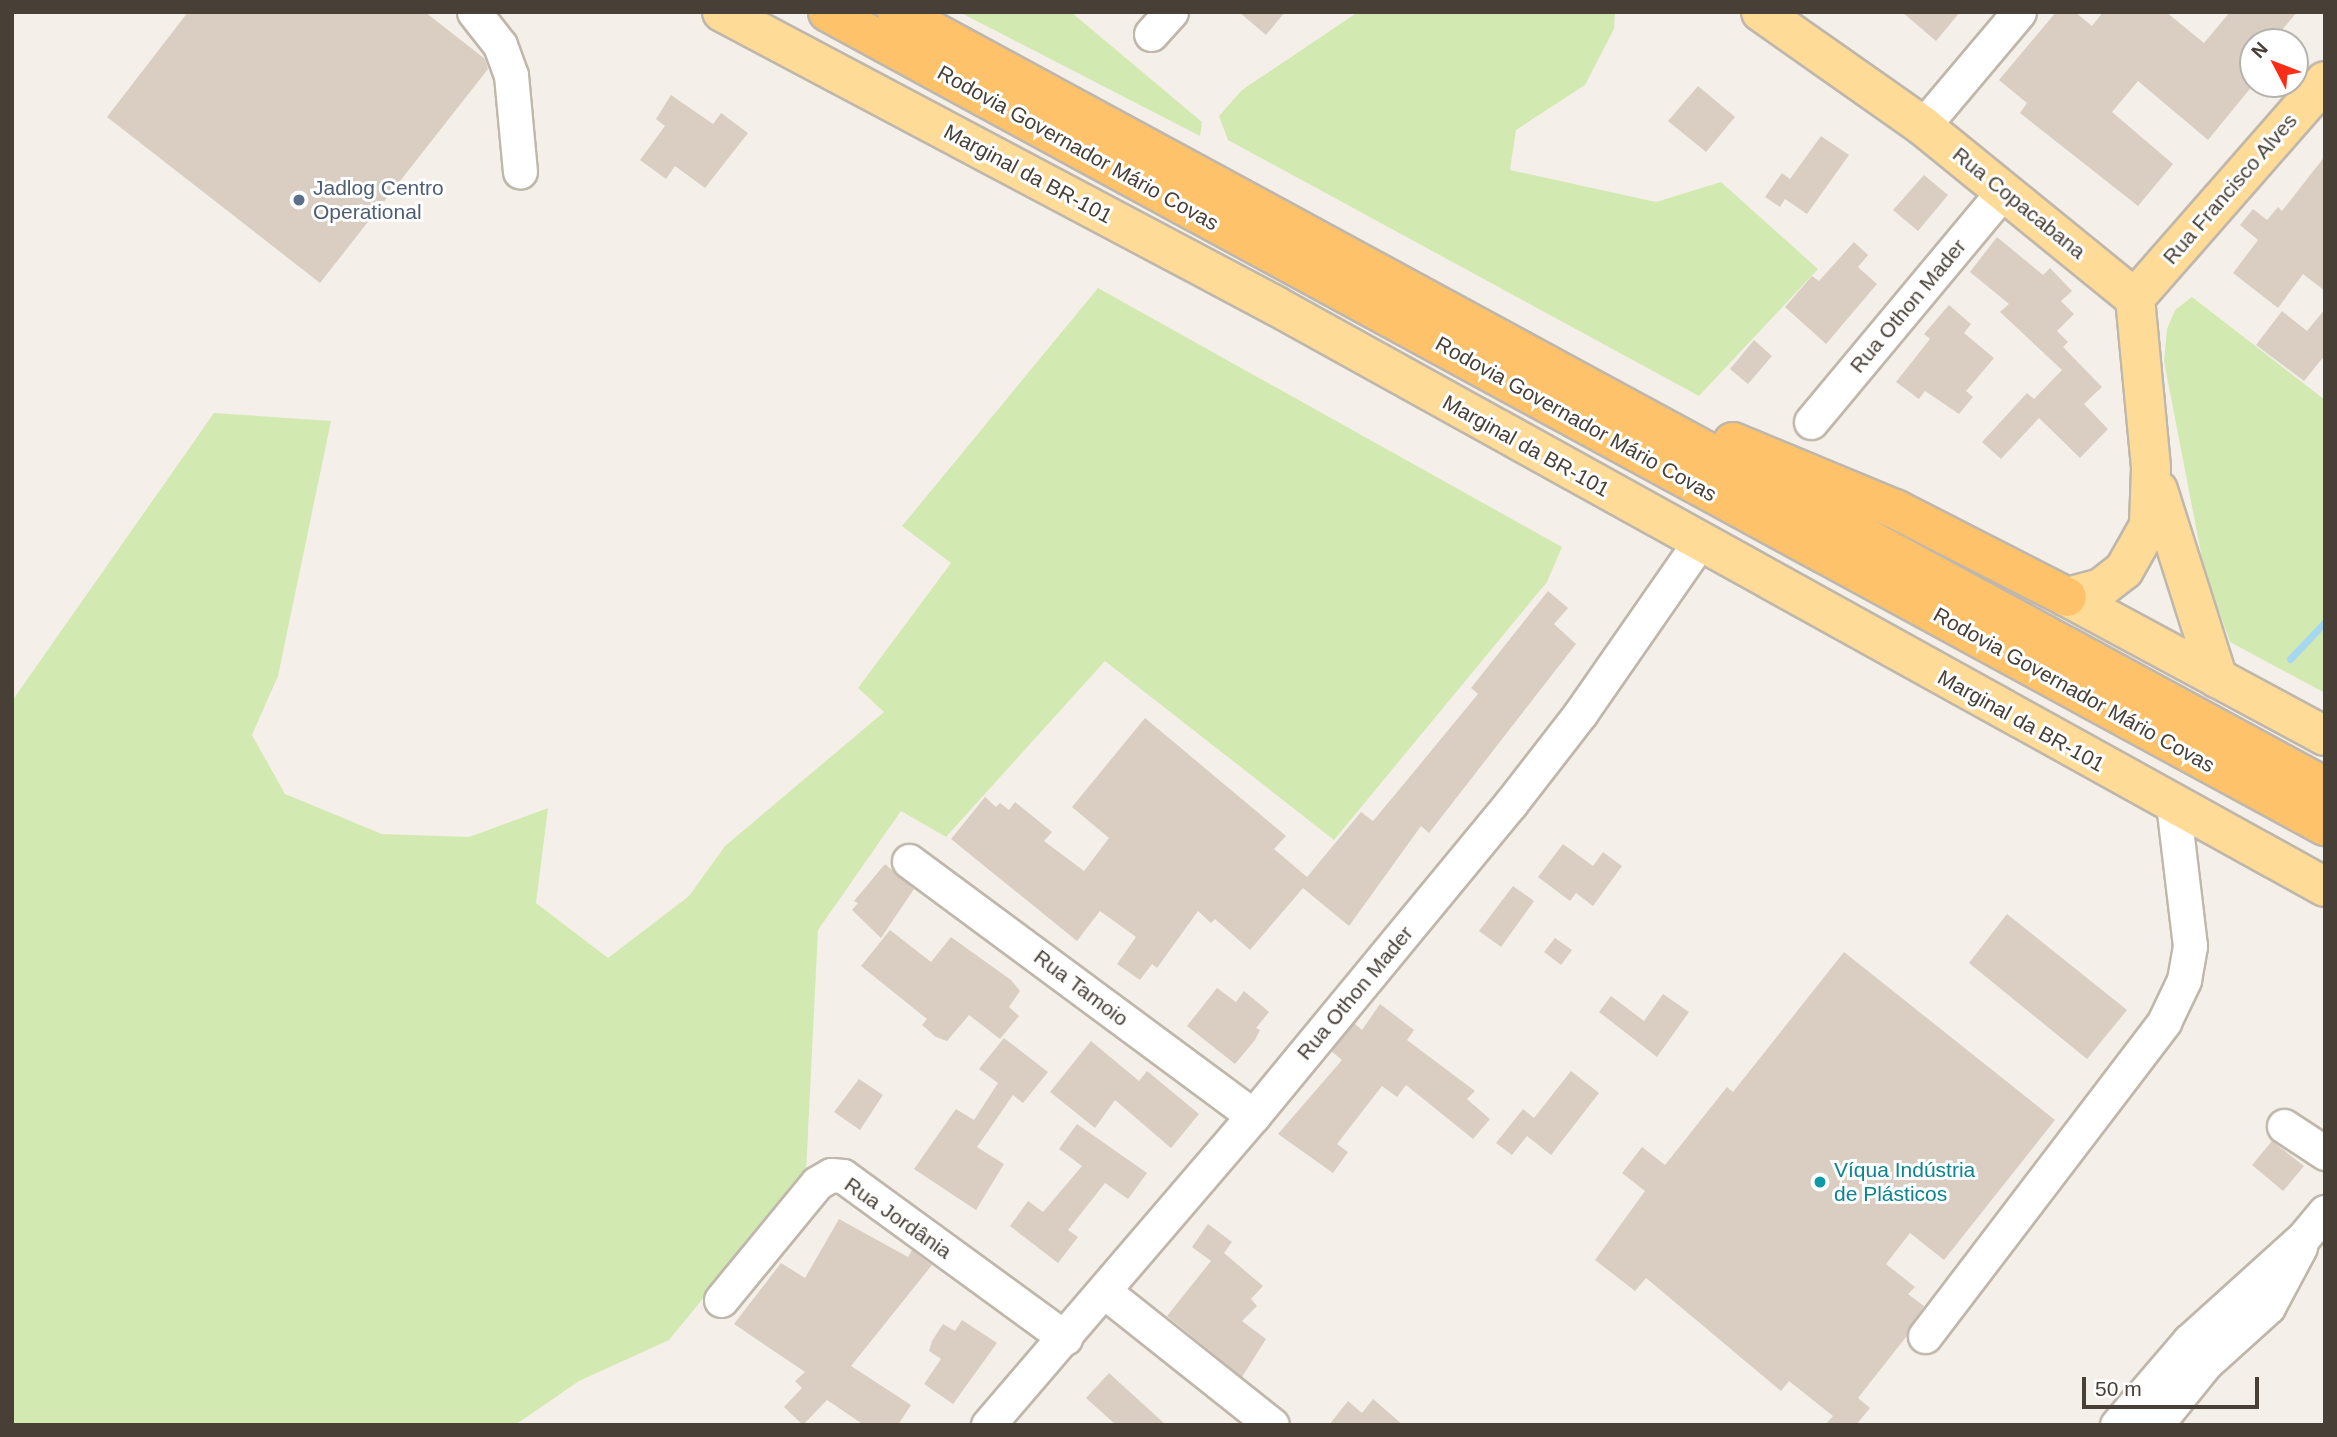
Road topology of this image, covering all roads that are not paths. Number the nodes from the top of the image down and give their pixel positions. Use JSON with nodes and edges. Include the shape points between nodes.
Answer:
{"nodes":[{"id":1,"x":474,"y":12,"type":"edge"},
{"id":2,"x":722,"y":12,"type":"edge"},
{"id":3,"x":828,"y":12,"type":"edge"},
{"id":4,"x":897,"y":12,"type":"edge"},
{"id":5,"x":1760,"y":12,"type":"edge"},
{"id":6,"x":2019,"y":12,"type":"edge"},
{"id":7,"x":2325,"y":81,"type":"edge"},
{"id":8,"x":1923,"y":126,"type":"junction"},
{"id":9,"x":520,"y":172,"type":"dead end"},
{"id":10,"x":2004,"y":190,"type":"junction"},
{"id":11,"x":2135,"y":298,"type":"junction"},
{"id":12,"x":1592,"y":388,"type":"junction"},
{"id":13,"x":1811,"y":422,"type":"dead end"},
{"id":14,"x":2151,"y":468,"type":"junction"},
{"id":15,"x":1699,"y":543,"type":"junction"},
{"id":16,"x":2067,"y":597,"type":"junction"},
{"id":17,"x":2218,"y":679,"type":"junction"},
{"id":18,"x":2325,"y":736,"type":"edge"},
{"id":19,"x":2325,"y":787,"type":"edge"},
{"id":20,"x":2173,"y":804,"type":"junction"},
{"id":21,"x":2325,"y":826,"type":"edge"},
{"id":22,"x":909,"y":861,"type":"dead end"},
{"id":23,"x":2325,"y":887,"type":"edge"},
{"id":24,"x":1253,"y":1116,"type":"junction"},
{"id":25,"x":2284,"y":1126,"type":"dead end"},
{"id":26,"x":2325,"y":1153,"type":"edge"},
{"id":27,"x":2325,"y":1212,"type":"edge"},
{"id":28,"x":2303,"y":1238,"type":"junction"},
{"id":29,"x":1105,"y":1292,"type":"junction"},
{"id":30,"x":721,"y":1300,"type":"dead end"},
{"id":31,"x":1925,"y":1336,"type":"dead end"},
{"id":32,"x":1065,"y":1338,"type":"junction"},
{"id":33,"x":988,"y":1425,"type":"edge"},
{"id":34,"x":1272,"y":1425,"type":"edge"},
{"id":35,"x":2117,"y":1425,"type":"edge"},
{"id":36,"x":2156,"y":1425,"type":"edge"}],
"edges":[{"from":1,"to":9,"type":"street","via":[[500,45],[510,75]]},
{"from":2,"to":15,"type":"main road","name":"Marginal da BR-101","via":[[1276,306]]},
{"from":3,"to":21,"type":"highway","name":"Rodovia Governador Mário Covas"},
{"from":4,"to":12,"type":"highway","name":"Rodovia Governador Mário Covas"},
{"from":5,"to":8,"type":"main road","name":"Rua Copacabana"},
{"from":6,"to":8,"type":"street"},
{"from":7,"to":11,"type":"main road","name":"Rua Francisco Alves"},
{"from":8,"to":10,"type":"main road","name":"Rua Copacabana"},
{"from":10,"to":11,"type":"main road","name":"Rua Copacabana"},
{"from":10,"to":13,"type":"street","name":"Rua Othon Mader"},
{"from":11,"to":14,"type":"main road"},
{"from":12,"to":16,"type":"highway","via":[[1824,478]]},
{"from":12,"to":19,"type":"highway","name":"Rodovia Governador Mário Covas"},
{"from":14,"to":16,"type":"main road","via":[[2149,526],[2140,549],[2101,588]]},
{"from":14,"to":17,"type":"main road"},
{"from":15,"to":20,"type":"main road","name":"Marginal da BR-101"},
{"from":15,"to":24,"type":"street","name":"Rua Othon Mader","via":[[1580,714],[1511,803]]},
{"from":16,"to":17,"type":"main road"},
{"from":17,"to":18,"type":"main road"},
{"from":20,"to":23,"type":"main road","name":"Marginal da BR-101"},
{"from":20,"to":31,"type":"street","via":[[2190,946],[2184,981],[2157,1032]]},
{"from":22,"to":24,"type":"street","name":"Rua Tamoio"},
{"from":24,"to":29,"type":"street","name":"Rua Othon Mader"},
{"from":25,"to":26,"type":"street"},
{"from":27,"to":28,"type":"street"},
{"from":28,"to":35,"type":"street","via":[[2189,1341]]},
{"from":28,"to":36,"type":"street","via":[[2284,1284],[2268,1307],[2206,1363]]},
{"from":29,"to":32,"type":"street","name":"Rua Othon Mader"},
{"from":29,"to":34,"type":"street"},
{"from":30,"to":32,"type":"street","name":"Rua Jordânia","via":[[817,1183],[831,1175],[843,1176]]},
{"from":32,"to":33,"type":"street","name":"Rua Othon Mader"}]}
